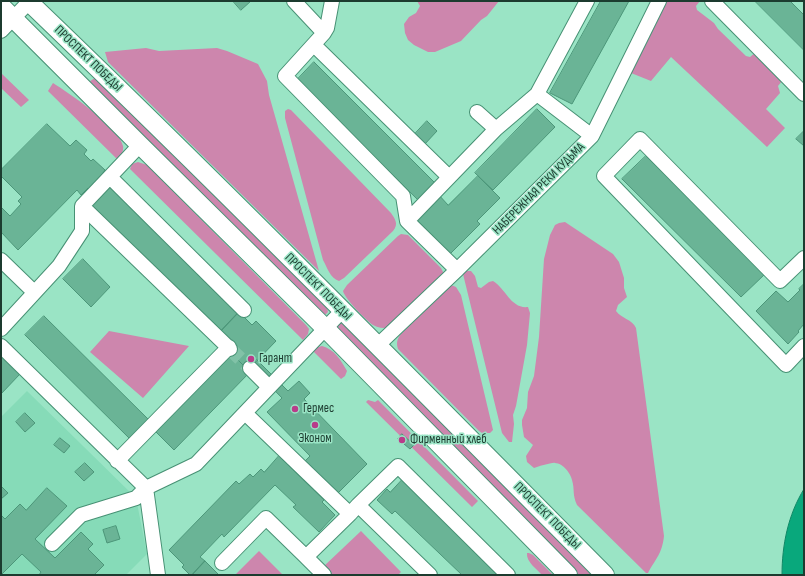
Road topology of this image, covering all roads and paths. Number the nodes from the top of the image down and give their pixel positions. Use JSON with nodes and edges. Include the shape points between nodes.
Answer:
{"nodes":[{"id":1,"x":29,"y":1,"type":"edge"},
{"id":2,"x":294,"y":1,"type":"edge"},
{"id":3,"x":332,"y":1,"type":"edge"},
{"id":4,"x":587,"y":1,"type":"edge"},
{"id":5,"x":659,"y":1,"type":"edge"},
{"id":6,"x":712,"y":1,"type":"edge"},
{"id":7,"x":5,"y":18,"type":"edge"},
{"id":8,"x":324,"y":33,"type":"junction"},
{"id":9,"x":314,"y":45,"type":"junction"},
{"id":10,"x":100,"y":70,"type":"junction"},
{"id":11,"x":82,"y":87,"type":"junction"},
{"id":12,"x":538,"y":94,"type":"junction"},
{"id":13,"x":804,"y":94,"type":"edge"},
{"id":14,"x":477,"y":112,"type":"dead end"},
{"id":15,"x":496,"y":129,"type":"junction"},
{"id":16,"x":592,"y":136,"type":"junction"},
{"id":17,"x":140,"y":145,"type":"junction"},
{"id":18,"x":110,"y":177,"type":"junction"},
{"id":19,"x":449,"y":177,"type":"junction"},
{"id":20,"x":82,"y":206,"type":"junction"},
{"id":21,"x":407,"y":221,"type":"junction"},
{"id":22,"x":804,"y":258,"type":"edge"},
{"id":23,"x":1,"y":260,"type":"edge"},
{"id":24,"x":457,"y":270,"type":"junction"},
{"id":25,"x":34,"y":292,"type":"junction"},
{"id":26,"x":244,"y":310,"type":"dead end"},
{"id":27,"x":342,"y":311,"type":"junction"},
{"id":28,"x":325,"y":328,"type":"junction"},
{"id":29,"x":1,"y":329,"type":"edge"},
{"id":30,"x":1,"y":346,"type":"edge"},
{"id":31,"x":377,"y":346,"type":"junction"},
{"id":32,"x":804,"y":346,"type":"edge"},
{"id":33,"x":250,"y":368,"type":"tunnel mouth"},
{"id":34,"x":269,"y":387,"type":"junction"},
{"id":35,"x":245,"y":413,"type":"junction"},
{"id":36,"x":117,"y":461,"type":"junction"},
{"id":37,"x":146,"y":488,"type":"junction"},
{"id":38,"x":354,"y":509,"type":"junction"},
{"id":39,"x":52,"y":544,"type":"dead end"},
{"id":40,"x":306,"y":557,"type":"junction"},
{"id":41,"x":222,"y":563,"type":"dead end"},
{"id":42,"x":158,"y":575,"type":"edge"},
{"id":43,"x":324,"y":575,"type":"edge"},
{"id":44,"x":430,"y":575,"type":"edge"},
{"id":45,"x":508,"y":575,"type":"edge"},
{"id":46,"x":568,"y":575,"type":"edge"},
{"id":47,"x":605,"y":575,"type":"edge"}],
"edges":[{"from":1,"to":7,"type":"street"},
{"from":1,"to":10,"type":"main road","name":"ПРОСПЕКТ ПОБЕДЫ"},
{"from":2,"to":8,"type":"street"},
{"from":3,"to":8,"type":"street"},
{"from":4,"to":12,"type":"street"},
{"from":5,"to":16,"type":"street","name":"НАБЕРЕЖНАЯ РЕКИ КУДЬМА"},
{"from":6,"to":13,"type":"street"},
{"from":7,"to":11,"type":"main road","name":"ПРОСПЕКТ ПОБЕДЫ"},
{"from":8,"to":9,"type":"street"},
{"from":9,"to":19,"type":"street"},
{"from":9,"to":21,"type":"street","via":[[285,76],[403,196]]},
{"from":10,"to":11,"type":"main road","via":[[91,69],[87,72],[83,77]]},
{"from":10,"to":27,"type":"main road","name":"ПРОСПЕКТ ПОБЕДЫ"},
{"from":11,"to":17,"type":"main road","name":"ПРОСПЕКТ ПОБЕДЫ"},
{"from":12,"to":15,"type":"street"},
{"from":12,"to":16,"type":"street"},
{"from":14,"to":15,"type":"street"},
{"from":15,"to":19,"type":"street"},
{"from":16,"to":24,"type":"street","name":"НАБЕРЕЖНАЯ РЕКИ КУДЬМА"},
{"from":17,"to":18,"type":"street"},
{"from":17,"to":28,"type":"main road","name":"ПРОСПЕКТ ПОБЕДЫ"},
{"from":18,"to":20,"type":"street"},
{"from":18,"to":26,"type":"street"},
{"from":19,"to":21,"type":"street"},
{"from":20,"to":25,"type":"street","via":[[82,231],[59,266]]},
{"from":20,"to":36,"type":"street","via":[[229,348]]},
{"from":21,"to":24,"type":"street"},
{"from":22,"to":32,"type":"street","via":[[780,281],[640,139],[604,176],[786,365]]},
{"from":23,"to":25,"type":"street"},
{"from":24,"to":31,"type":"street","name":"НАБЕРЕЖНАЯ РЕКИ КУДЬМА"},
{"from":25,"to":29,"type":"street"},
{"from":27,"to":28,"type":"street"},
{"from":27,"to":31,"type":"main road","name":"ПРОСПЕКТ ПОБЕДЫ"},
{"from":28,"to":34,"type":"street"},
{"from":28,"to":46,"type":"main road","name":"ПРОСПЕКТ ПОБЕДЫ"},
{"from":30,"to":36,"type":"street"},
{"from":31,"to":47,"type":"main road","name":"ПРОСПЕКТ ПОБЕДЫ"},
{"from":33,"to":34,"type":"street"},
{"from":34,"to":35,"type":"street"},
{"from":35,"to":37,"type":"street","via":[[196,464]]},
{"from":35,"to":38,"type":"street"},
{"from":36,"to":37,"type":"street"},
{"from":37,"to":39,"type":"street","via":[[136,498],[81,515]]},
{"from":37,"to":42,"type":"street"},
{"from":38,"to":40,"type":"street"},
{"from":38,"to":44,"type":"street"},
{"from":38,"to":45,"type":"street","via":[[398,466]]},
{"from":40,"to":41,"type":"street","via":[[266,518]]},
{"from":40,"to":43,"type":"street"}]}
